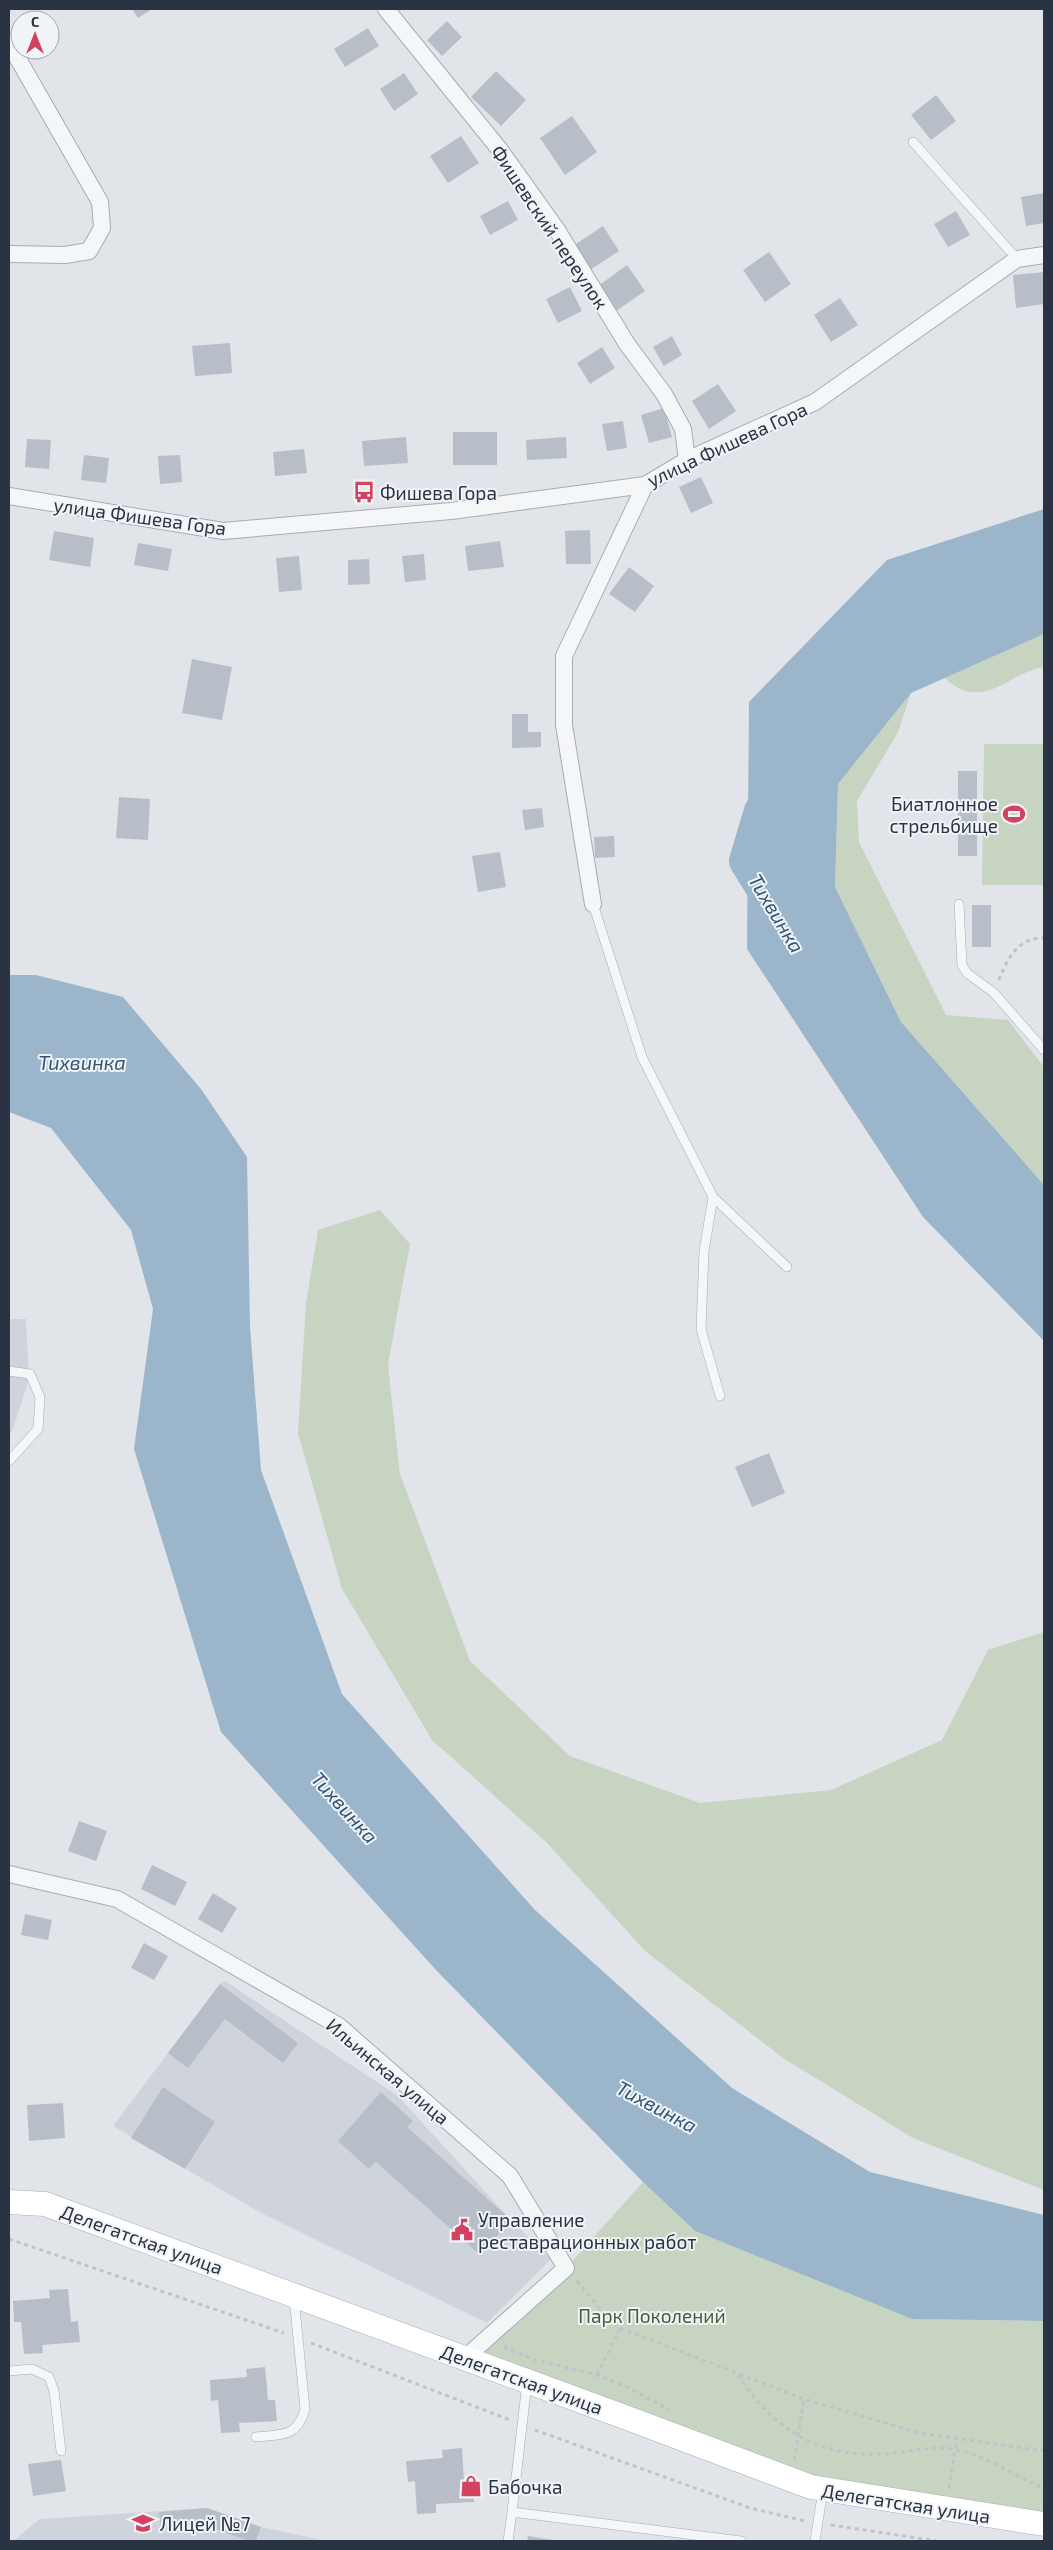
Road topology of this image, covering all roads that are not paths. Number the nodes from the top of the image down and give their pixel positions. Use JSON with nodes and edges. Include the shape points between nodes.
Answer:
{"nodes":[{"id":1,"x":386,"y":9,"type":"edge"},
{"id":2,"x":9,"y":43,"type":"edge"},
{"id":3,"x":16,"y":70,"type":"edge"},
{"id":4,"x":913,"y":142,"type":"dead end"},
{"id":5,"x":9,"y":254,"type":"edge"},
{"id":6,"x":1044,"y":255,"type":"edge"},
{"id":7,"x":1017,"y":259,"type":"junction"},
{"id":8,"x":687,"y":460,"type":"junction"},
{"id":9,"x":645,"y":484,"type":"junction"},
{"id":10,"x":9,"y":496,"type":"edge"},
{"id":11,"x":593,"y":904,"type":"joint"},
{"id":12,"x":958,"y":904,"type":"dead end"},
{"id":13,"x":1044,"y":1050,"type":"edge"},
{"id":14,"x":713,"y":1197,"type":"junction"},
{"id":15,"x":787,"y":1267,"type":"dead end"},
{"id":16,"x":9,"y":1371,"type":"edge"},
{"id":17,"x":720,"y":1396,"type":"dead end"},
{"id":18,"x":9,"y":1461,"type":"edge"},
{"id":19,"x":9,"y":1874,"type":"edge"},
{"id":20,"x":9,"y":2202,"type":"edge"},
{"id":21,"x":294,"y":2295,"type":"junction"},
{"id":22,"x":465,"y":2358,"type":"junction"},
{"id":23,"x":9,"y":2371,"type":"edge"},
{"id":24,"x":527,"y":2381,"type":"junction"},
{"id":25,"x":256,"y":2437,"type":"dead end"},
{"id":26,"x":60,"y":2451,"type":"dead end"},
{"id":27,"x":823,"y":2490,"type":"junction"},
{"id":28,"x":512,"y":2512,"type":"junction"},
{"id":29,"x":1044,"y":2524,"type":"edge"},
{"id":30,"x":508,"y":2541,"type":"edge"},
{"id":31,"x":741,"y":2541,"type":"edge"},
{"id":32,"x":815,"y":2541,"type":"edge"}],
"edges":[{"from":1,"to":8,"type":"street","name":"Фишевский переулок","via":[[500,150],[557,230],[627,344],[664,394],[683,429]]},
{"from":2,"to":3,"type":"street"},
{"from":3,"to":5,"type":"street","via":[[100,202],[102,228],[89,250],[65,255]]},
{"from":4,"to":7,"type":"lane"},
{"from":6,"to":7,"type":"street","name":"улица Фишева Гора"},
{"from":7,"to":8,"type":"street","name":"улица Фишева Гора","via":[[815,402]]},
{"from":8,"to":9,"type":"street","name":"улица Фишева Гора"},
{"from":9,"to":10,"type":"street","name":"улица Фишева Гора","via":[[451,511],[223,531]]},
{"from":9,"to":11,"type":"street","via":[[564,656],[564,725]]},
{"from":11,"to":14,"type":"lane","via":[[642,1057]]},
{"from":12,"to":13,"type":"lane","via":[[962,965],[967,973],[994,993]]},
{"from":14,"to":15,"type":"lane"},
{"from":14,"to":17,"type":"lane","via":[[704,1251],[701,1328]]},
{"from":16,"to":18,"type":"lane","via":[[30,1374],[40,1397],[38,1429]]},
{"from":19,"to":22,"type":"street","name":"Ильинская улица","via":[[117,1899],[339,2026],[510,2176],[566,2268]]},
{"from":20,"to":21,"type":"street","name":"Делегатская улица","via":[[45,2204]]},
{"from":21,"to":22,"type":"street","name":"Делегатская улица"},
{"from":21,"to":25,"type":"lane","via":[[305,2409],[301,2423],[289,2434]]},
{"from":22,"to":24,"type":"street","name":"Делегатская улица"},
{"from":23,"to":26,"type":"lane","via":[[32,2369],[49,2377],[54,2390]]},
{"from":24,"to":27,"type":"street","name":"Делегатская улица"},
{"from":24,"to":28,"type":"lane"},
{"from":27,"to":29,"type":"street","name":"Делегатская улица"},
{"from":27,"to":32,"type":"lane"},
{"from":28,"to":30,"type":"lane"},
{"from":28,"to":31,"type":"lane"}]}
